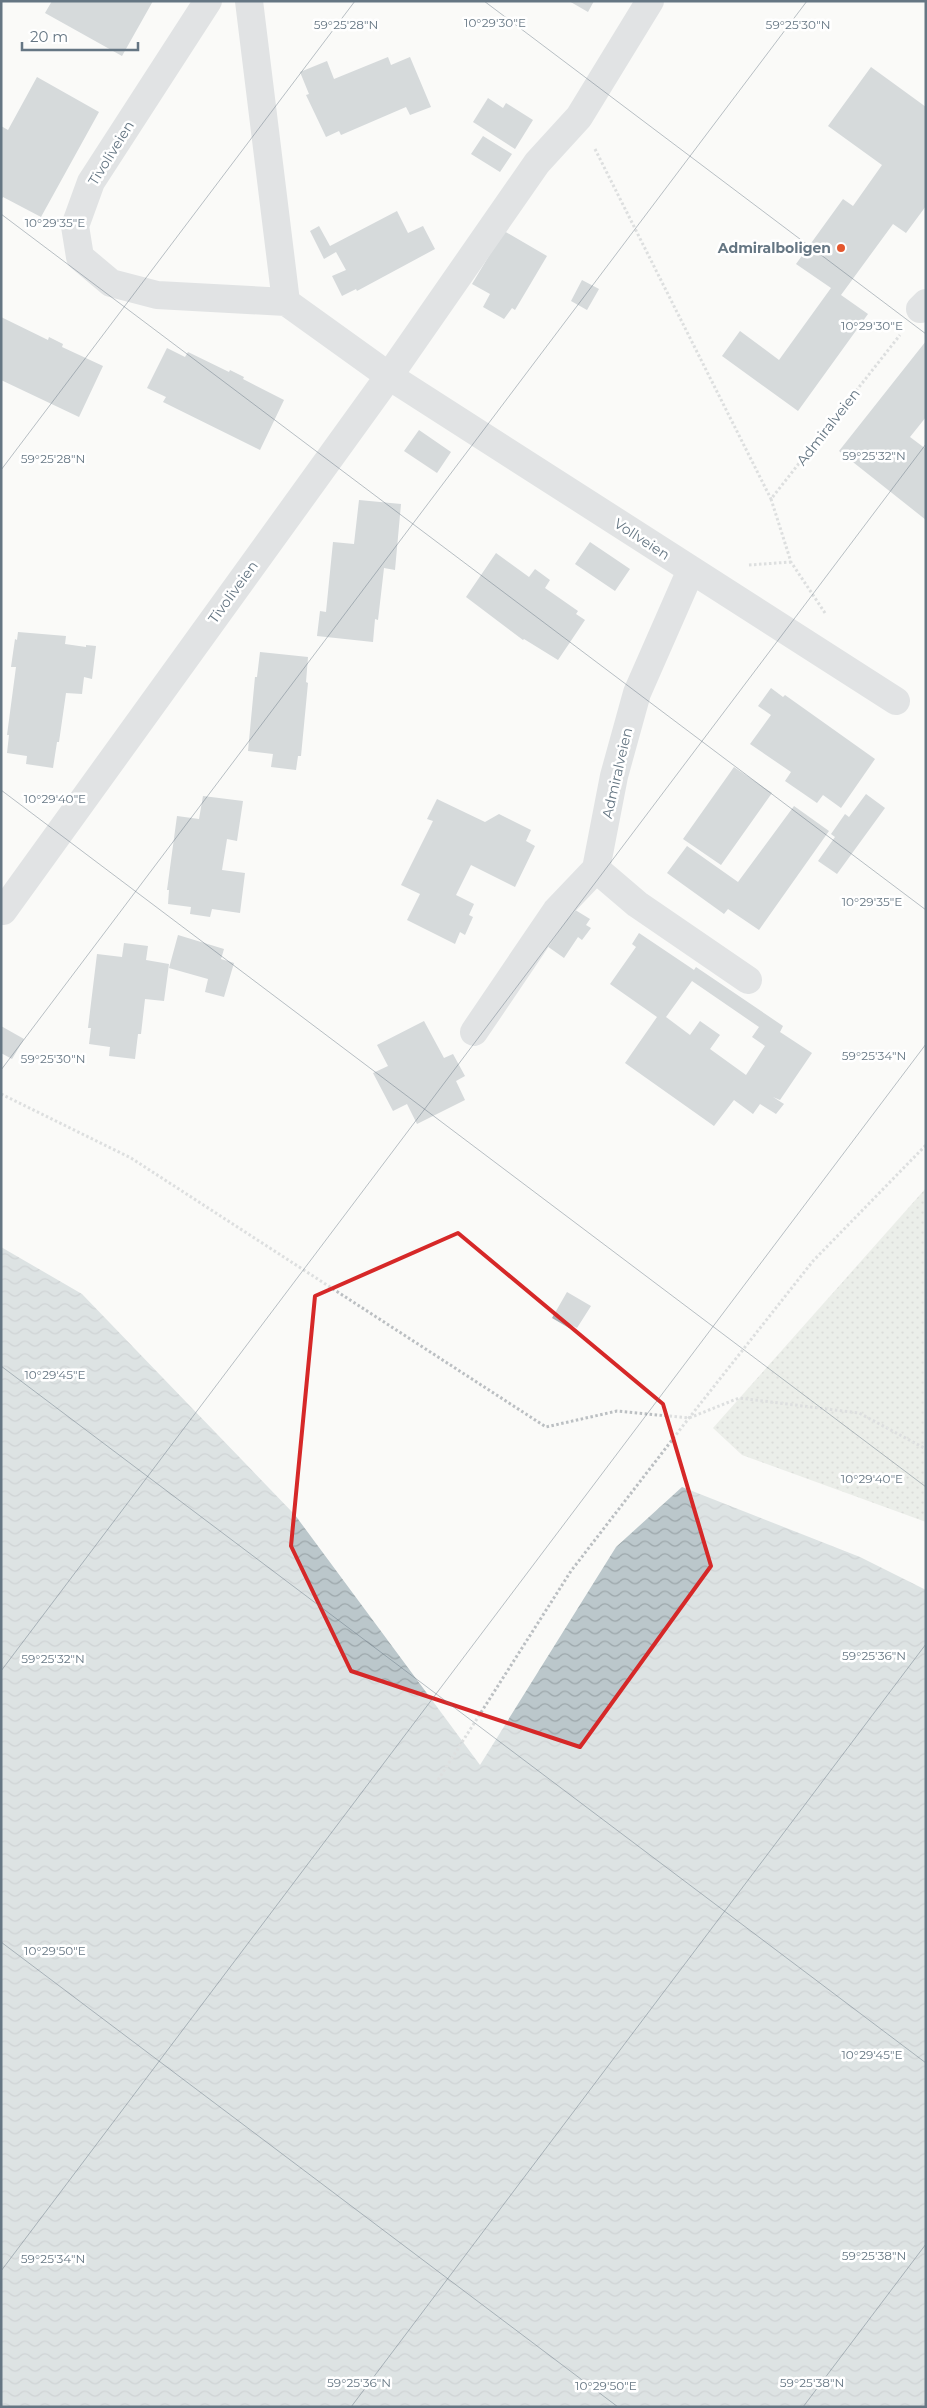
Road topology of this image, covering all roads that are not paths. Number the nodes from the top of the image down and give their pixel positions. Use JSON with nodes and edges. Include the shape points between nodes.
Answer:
{"nodes":[{"id":1,"x":208,"y":1,"type":"edge"},
{"id":2,"x":249,"y":1,"type":"edge"},
{"id":3,"x":650,"y":1,"type":"edge"},
{"id":4,"x":286,"y":302,"type":"junction"},
{"id":5,"x":389,"y":376,"type":"junction"},
{"id":6,"x":691,"y":570,"type":"junction"},
{"id":7,"x":896,"y":701,"type":"dead end"},
{"id":8,"x":596,"y":868,"type":"junction"},
{"id":9,"x":3,"y":911,"type":"dead end"},
{"id":10,"x":748,"y":980,"type":"dead end"},
{"id":11,"x":474,"y":1032,"type":"dead end"}],
"edges":[{"from":1,"to":4,"type":"street","name":"Tivoliveien","via":[[91,182],[75,226],[80,257],[111,283],[157,295]]},
{"from":2,"to":4,"type":"street"},
{"from":3,"to":5,"type":"street","name":"Tivoliveien","via":[[579,117],[537,163]]},
{"from":4,"to":5,"type":"street"},
{"from":5,"to":6,"type":"street","name":"Vollveien"},
{"from":5,"to":9,"type":"street","name":"Tivoliveien"},
{"from":6,"to":7,"type":"street","name":"Vollveien"},
{"from":6,"to":8,"type":"street","name":"Admiralveien","via":[[637,693],[614,776]]},
{"from":8,"to":10,"type":"street","via":[[637,904]]},
{"from":8,"to":11,"type":"street","via":[[556,911]]}]}
